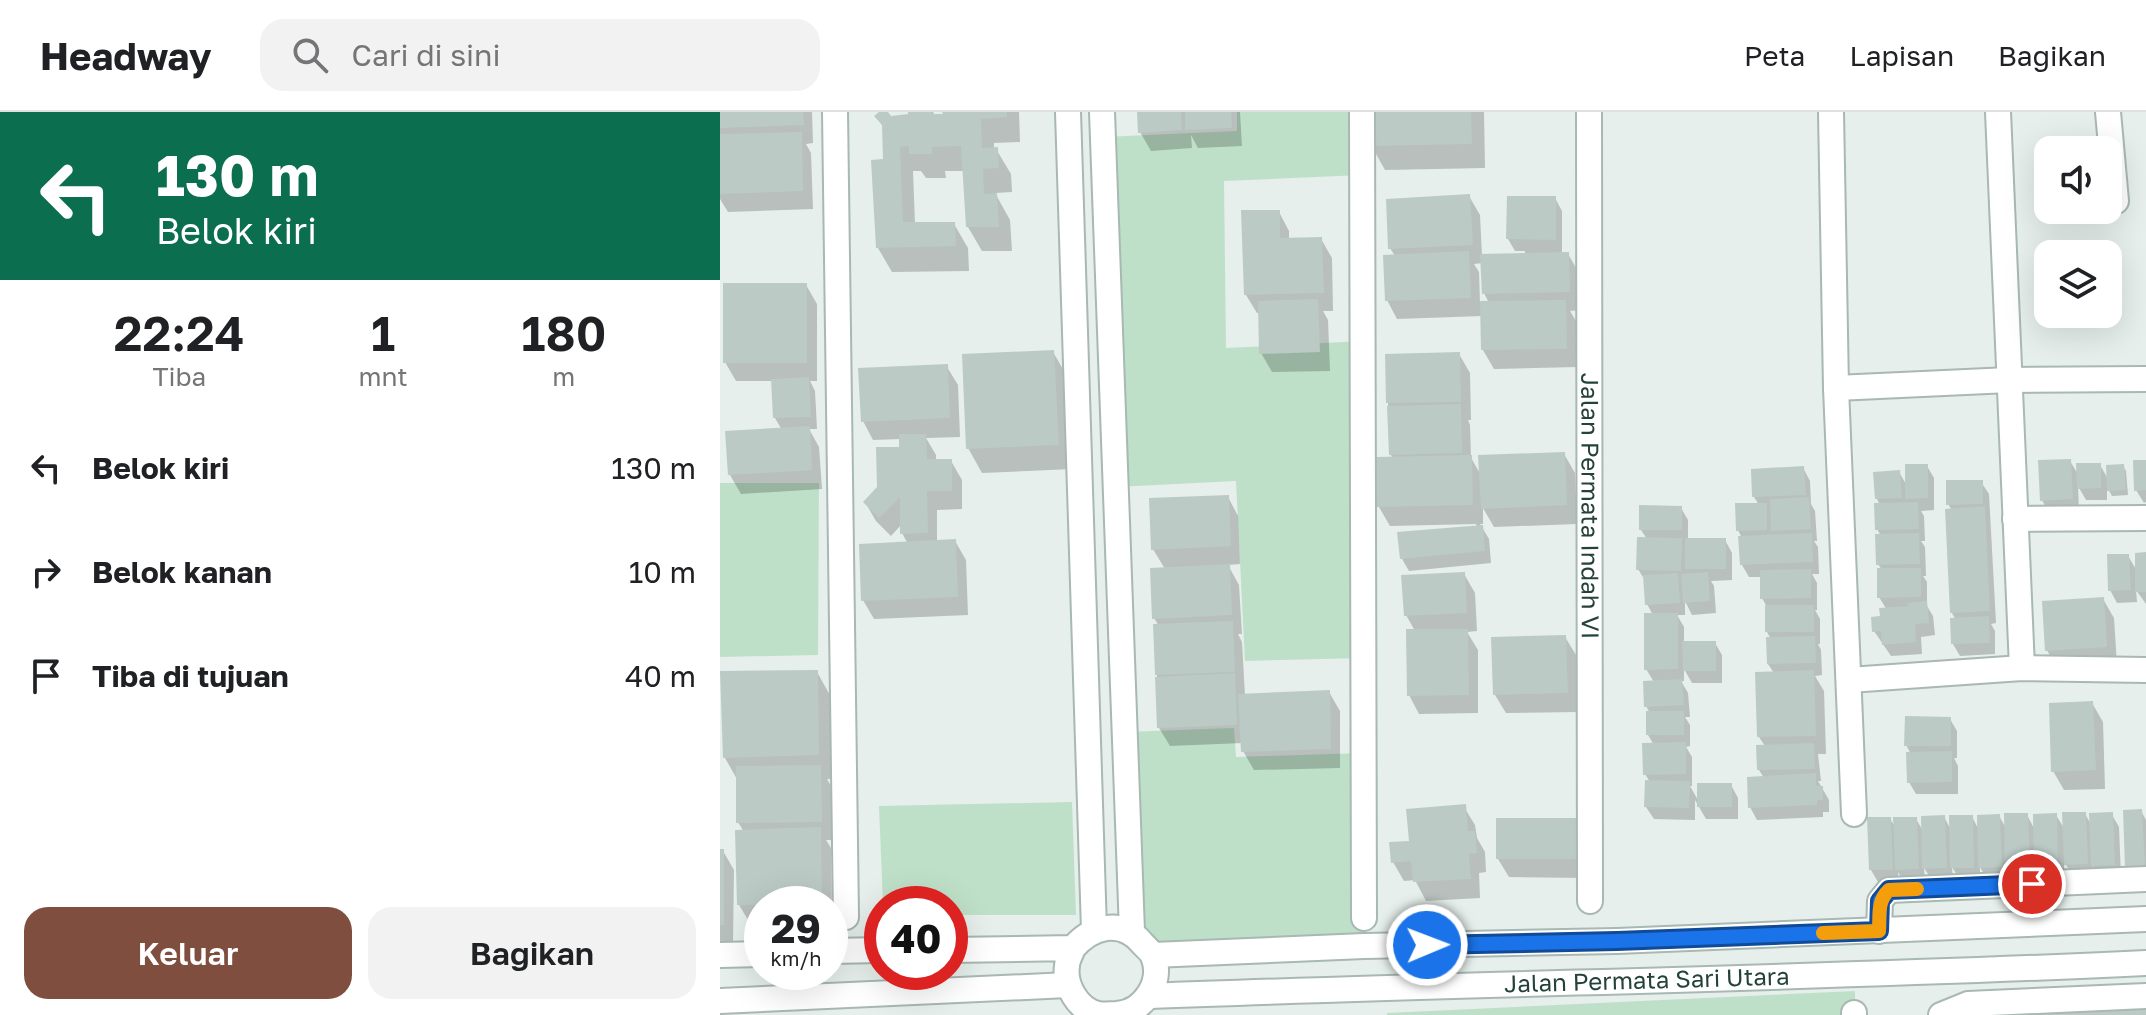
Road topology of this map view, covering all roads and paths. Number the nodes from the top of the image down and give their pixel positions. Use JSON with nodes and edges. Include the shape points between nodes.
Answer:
{"nodes":[{"id":1,"x":835,"y":112,"type":"edge"},
{"id":2,"x":1068,"y":112,"type":"edge"},
{"id":3,"x":1102,"y":112,"type":"edge"},
{"id":4,"x":1362,"y":112,"type":"edge"},
{"id":5,"x":1589,"y":112,"type":"edge"},
{"id":6,"x":1831,"y":112,"type":"edge"},
{"id":7,"x":1998,"y":112,"type":"edge"},
{"id":8,"x":2108,"y":112,"type":"edge"},
{"id":9,"x":2110,"y":136,"type":"edge"},
{"id":10,"x":2146,"y":379,"type":"edge"},
{"id":11,"x":2009,"y":380,"type":"junction"},
{"id":12,"x":1836,"y":388,"type":"junction"},
{"id":13,"x":2146,"y":518,"type":"edge"},
{"id":14,"x":2015,"y":519,"type":"junction"},
{"id":15,"x":2022,"y":668,"type":"junction"},
{"id":16,"x":2146,"y":670,"type":"edge"},
{"id":17,"x":1849,"y":680,"type":"junction"},
{"id":18,"x":1127,"y":791,"type":"junction"},
{"id":19,"x":1090,"y":793,"type":"junction"},
{"id":20,"x":1854,"y":814,"type":"dead end"},
{"id":21,"x":2146,"y":879,"type":"edge"},
{"id":22,"x":846,"y":886,"type":"edge"},
{"id":23,"x":1590,"y":901,"type":"dead end"},
{"id":24,"x":1364,"y":918,"type":"dead end"},
{"id":25,"x":2146,"y":919,"type":"edge"},
{"id":26,"x":1094,"y":930,"type":"junction"},
{"id":27,"x":1869,"y":931,"type":"junction"},
{"id":28,"x":1132,"y":932,"type":"junction"},
{"id":29,"x":1073,"y":948,"type":"junction"},
{"id":30,"x":968,"y":950,"type":"edge"},
{"id":31,"x":744,"y":954,"type":"edge"},
{"id":32,"x":720,"y":955,"type":"edge"},
{"id":33,"x":1153,"y":955,"type":"junction"},
{"id":34,"x":2146,"y":963,"type":"edge"},
{"id":35,"x":2038,"y":968,"type":"junction"},
{"id":36,"x":1859,"y":975,"type":"junction"},
{"id":37,"x":1068,"y":985,"type":"junction"},
{"id":38,"x":1149,"y":996,"type":"junction"},
{"id":39,"x":720,"y":1001,"type":"edge"},
{"id":40,"x":2039,"y":1001,"type":"junction"},
{"id":41,"x":2133,"y":1003,"type":"edge"},
{"id":42,"x":2088,"y":1007,"type":"edge"},
{"id":43,"x":1127,"y":1014,"type":"edge"},
{"id":44,"x":1097,"y":1015,"type":"edge"},
{"id":45,"x":1941,"y":1015,"type":"edge"}],
"edges":[{"from":1,"to":22,"type":"street"},
{"from":2,"to":19,"type":"street"},
{"from":3,"to":18,"type":"street"},
{"from":4,"to":24,"type":"street"},
{"from":5,"to":23,"type":"street","name":"Jalan Permata Indah VI"},
{"from":6,"to":12,"type":"street"},
{"from":7,"to":11,"type":"street"},
{"from":8,"to":9,"type":"street"},
{"from":10,"to":11,"type":"street"},
{"from":11,"to":12,"type":"street"},
{"from":11,"to":14,"type":"street"},
{"from":12,"to":17,"type":"street"},
{"from":13,"to":14,"type":"street"},
{"from":14,"to":15,"type":"street"},
{"from":15,"to":16,"type":"street"},
{"from":15,"to":17,"type":"street"},
{"from":17,"to":20,"type":"street"},
{"from":18,"to":19,"type":"street"},
{"from":18,"to":28,"type":"street"},
{"from":19,"to":26,"type":"street"},
{"from":21,"to":27,"type":"street","via":[[1889,890]]},
{"from":25,"to":27,"type":"street","name":"Jalan Permata Sari Utara"},
{"from":26,"to":28,"type":"street","via":[[1114,927]]},
{"from":26,"to":29,"type":"street"},
{"from":27,"to":33,"type":"street","name":"Jalan Permata Sari Utara"},
{"from":27,"to":36,"type":"street"},
{"from":28,"to":33,"type":"street"},
{"from":29,"to":30,"type":"street"},
{"from":29,"to":37,"type":"street"},
{"from":31,"to":32,"type":"street"},
{"from":33,"to":38,"type":"street","via":[[1156,976]]},
{"from":34,"to":35,"type":"street","name":"Jalan Permata Sari Utara"},
{"from":35,"to":36,"type":"street","name":"Jalan Permata Sari Utara"},
{"from":35,"to":40,"type":"street"},
{"from":36,"to":38,"type":"street","name":"Jalan Permata Sari Utara"},
{"from":37,"to":39,"type":"street"},
{"from":37,"to":44,"type":"street","via":[[1079,1003]]},
{"from":38,"to":43,"type":"street"},
{"from":40,"to":42,"type":"street"},
{"from":40,"to":45,"type":"street","via":[[1968,1004]]},
{"from":41,"to":42,"type":"street"},
{"from":43,"to":44,"type":"street"}]}
